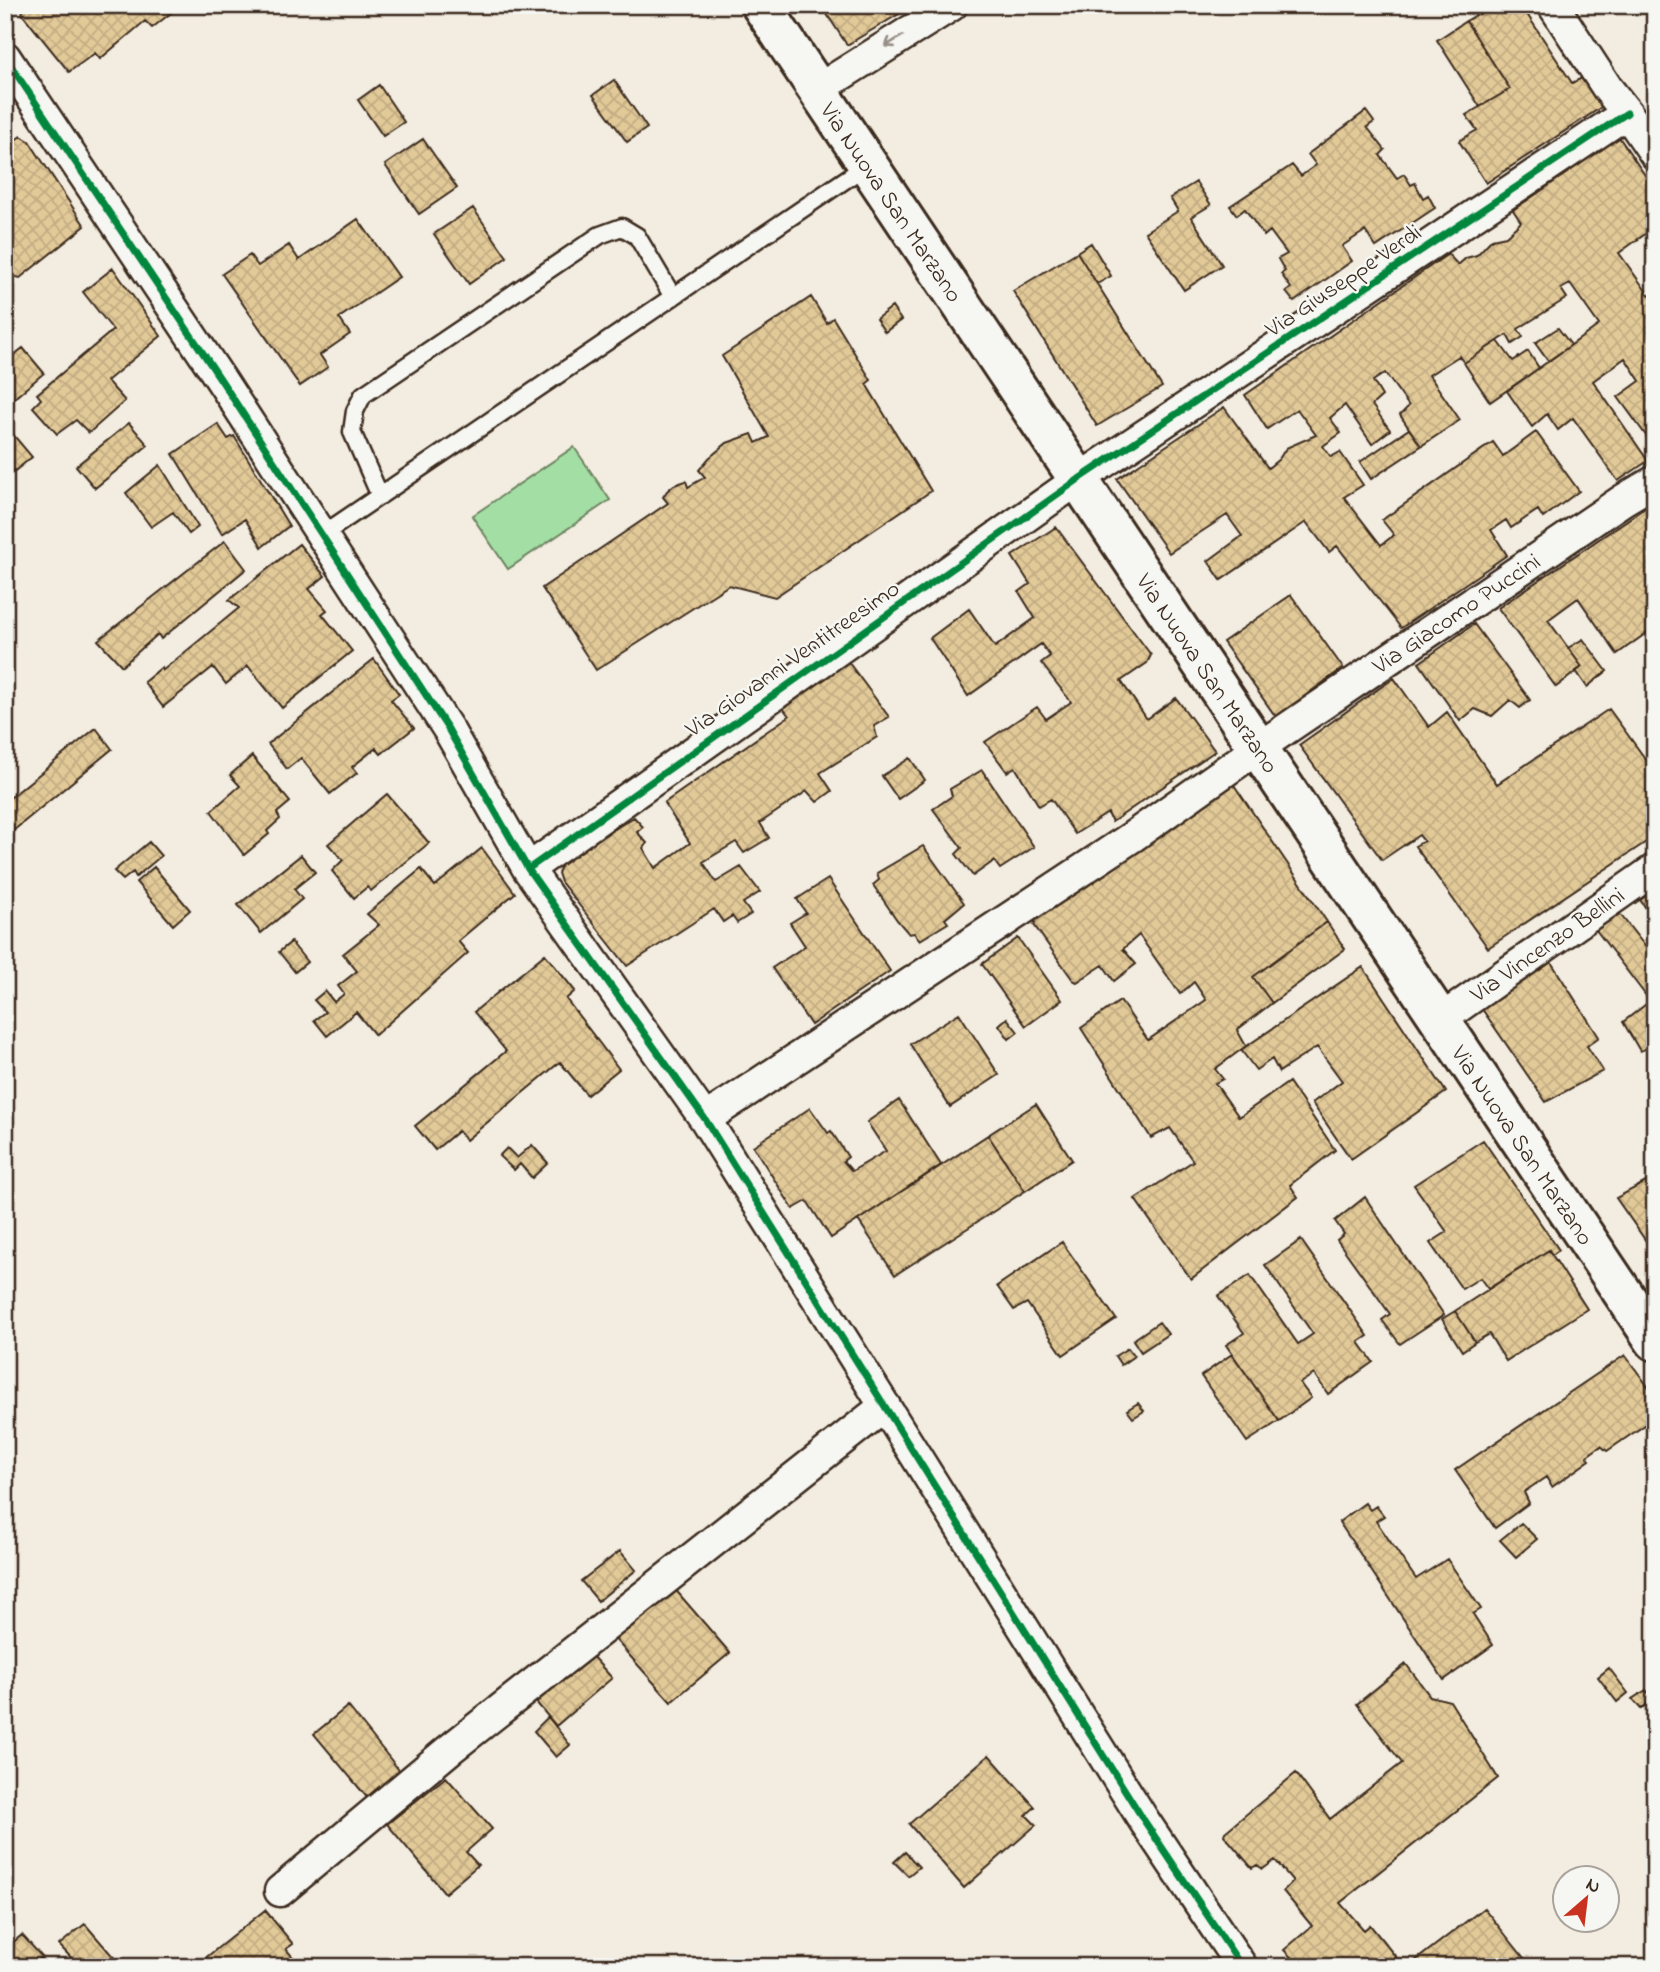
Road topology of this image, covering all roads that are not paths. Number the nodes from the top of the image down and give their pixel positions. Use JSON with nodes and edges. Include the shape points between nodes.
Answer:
{"nodes":[{"id":1,"x":761,"y":5,"type":"edge"},
{"id":2,"x":952,"y":5,"type":"edge"},
{"id":3,"x":1553,"y":5,"type":"edge"},
{"id":4,"x":5,"y":57,"type":"edge"},
{"id":5,"x":817,"y":90,"type":"junction"},
{"id":6,"x":1628,"y":113,"type":"junction"},
{"id":7,"x":1655,"y":154,"type":"edge"},
{"id":8,"x":867,"y":165,"type":"junction"},
{"id":9,"x":673,"y":297,"type":"junction"},
{"id":10,"x":1079,"y":479,"type":"junction"},
{"id":11,"x":1655,"y":481,"type":"edge"},
{"id":12,"x":380,"y":496,"type":"junction"},
{"id":13,"x":322,"y":535,"type":"junction"},
{"id":14,"x":1258,"y":748,"type":"junction"},
{"id":15,"x":528,"y":869,"type":"junction"},
{"id":16,"x":1655,"y":869,"type":"edge"},
{"id":17,"x":1440,"y":1020,"type":"junction"},
{"id":18,"x":705,"y":1119,"type":"junction"},
{"id":19,"x":1655,"y":1341,"type":"edge"},
{"id":20,"x":885,"y":1406,"type":"junction"},
{"id":21,"x":280,"y":1891,"type":"dead end"},
{"id":22,"x":1242,"y":1967,"type":"edge"}],
"edges":[{"from":1,"to":5,"type":"main road","name":"Via Nuova San Marzano"},
{"from":2,"to":5,"type":"street","one_way":true},
{"from":3,"to":6,"type":"street"},
{"from":4,"to":13,"type":"street"},
{"from":5,"to":8,"type":"main road","name":"Via Nuova San Marzano"},
{"from":6,"to":7,"type":"street"},
{"from":6,"to":10,"type":"street","name":"Via Giuseppe Verdi"},
{"from":8,"to":9,"type":"lane"},
{"from":8,"to":10,"type":"main road","name":"Via Nuova San Marzano"},
{"from":9,"to":12,"type":"lane"},
{"from":9,"to":12,"type":"lane","via":[[637,236],[622,227],[600,234],[363,395],[352,432]]},
{"from":10,"to":14,"type":"main road","name":"Via Nuova San Marzano"},
{"from":10,"to":15,"type":"street","name":"Via Giovanni Ventitreesimo"},
{"from":11,"to":14,"type":"street","name":"Via Giacomo Puccini"},
{"from":12,"to":13,"type":"lane"},
{"from":13,"to":15,"type":"street","via":[[448,729]]},
{"from":14,"to":17,"type":"main road","name":"Via Nuova San Marzano"},
{"from":14,"to":18,"type":"street","name":"Via Giacomo Puccini","via":[[1132,837]]},
{"from":15,"to":18,"type":"street"},
{"from":16,"to":17,"type":"street","name":"Via Vincenzo Bellini"},
{"from":17,"to":19,"type":"main road","name":"Via Nuova San Marzano"},
{"from":18,"to":20,"type":"street"},
{"from":20,"to":21,"type":"street","via":[[460,1741]]},
{"from":20,"to":22,"type":"street","via":[[1143,1819]]}]}
